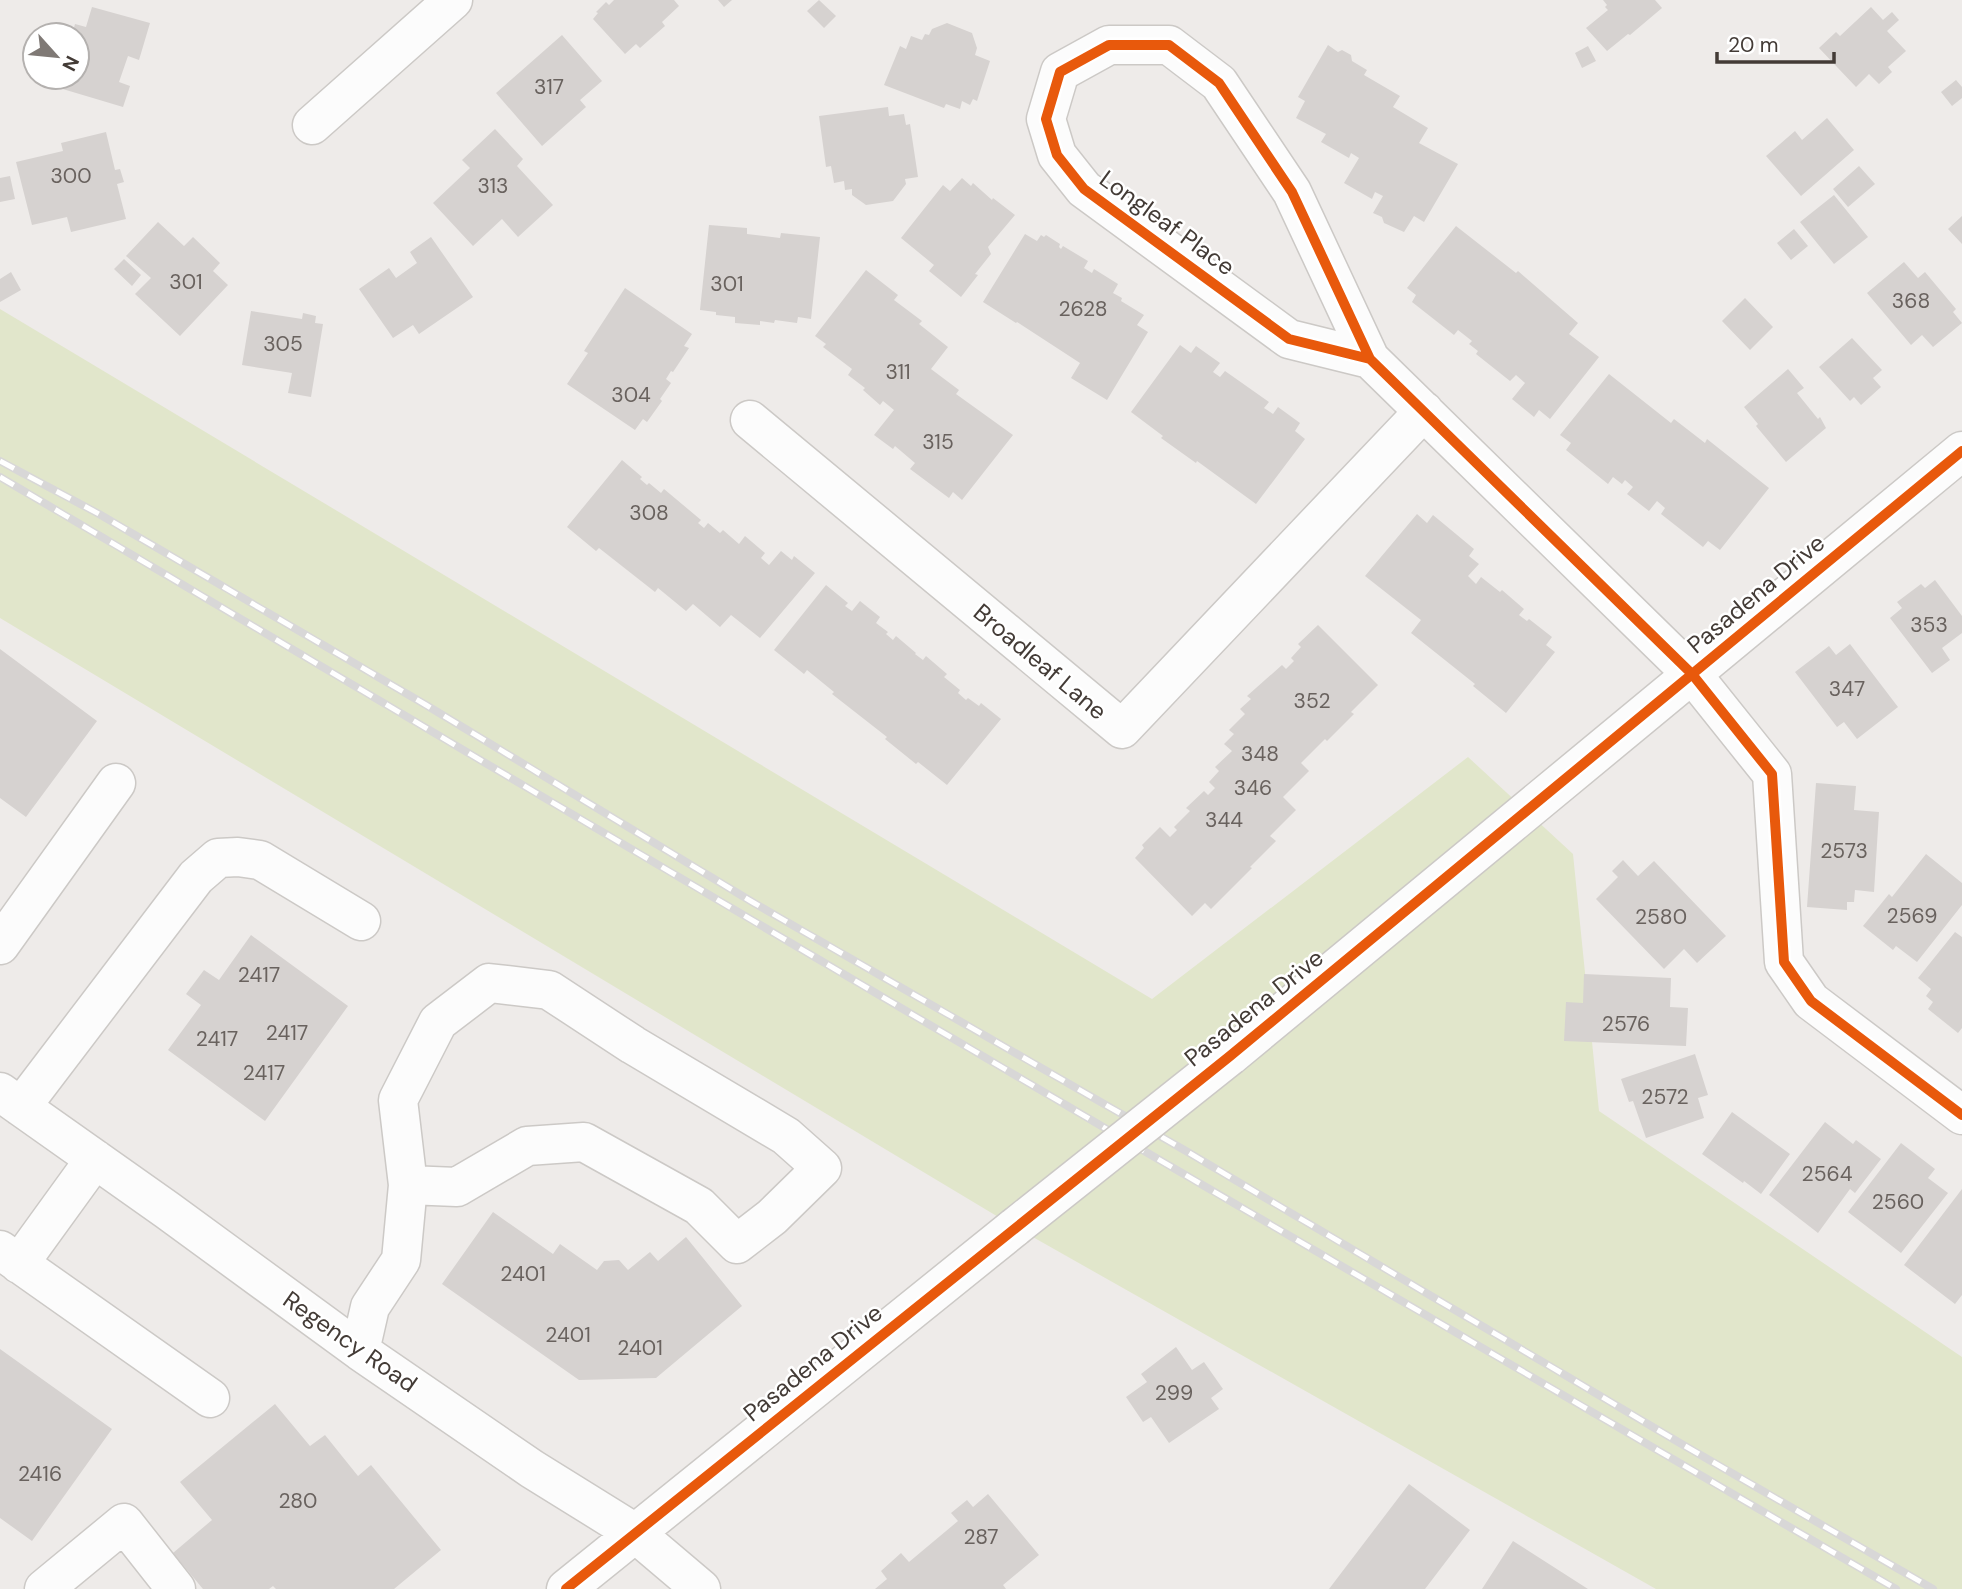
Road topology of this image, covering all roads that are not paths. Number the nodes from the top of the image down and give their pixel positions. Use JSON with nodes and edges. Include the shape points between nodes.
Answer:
{"nodes":[{"id":1,"x":453,"y":0,"type":"edge"},
{"id":2,"x":312,"y":125,"type":"dead end"},
{"id":3,"x":1370,"y":359,"type":"junction"},
{"id":4,"x":1424,"y":411,"type":"junction"},
{"id":5,"x":750,"y":421,"type":"dead end"},
{"id":6,"x":1962,"y":451,"type":"edge"},
{"id":7,"x":1692,"y":674,"type":"junction"},
{"id":8,"x":116,"y":783,"type":"dead end"},
{"id":9,"x":361,"y":921,"type":"dead end"},
{"id":10,"x":0,"y":946,"type":"edge"},
{"id":11,"x":11,"y":1100,"type":"edge"},
{"id":12,"x":1962,"y":1115,"type":"edge"},
{"id":13,"x":95,"y":1160,"type":"junction"},
{"id":14,"x":408,"y":1185,"type":"junction"},
{"id":15,"x":10,"y":1257,"type":"edge"},
{"id":16,"x":360,"y":1351,"type":"junction"},
{"id":17,"x":210,"y":1398,"type":"dead end"},
{"id":18,"x":635,"y":1533,"type":"junction"},
{"id":19,"x":44,"y":1589,"type":"edge"},
{"id":20,"x":176,"y":1589,"type":"edge"},
{"id":21,"x":566,"y":1589,"type":"edge"},
{"id":22,"x":701,"y":1589,"type":"edge"}],
"edges":[{"from":1,"to":2,"type":"street"},
{"from":3,"to":3,"type":"street","name":"Longleaf Place","via":[[1289,339],[1084,189],[1057,155],[1046,119],[1060,72],[1110,45],[1168,45],[1219,83],[1292,192]]},
{"from":3,"to":4,"type":"street","name":"Longleaf Place"},
{"from":4,"to":5,"type":"street","name":"Broadleaf Lane","via":[[1122,729]]},
{"from":4,"to":7,"type":"street","name":"Longleaf Place"},
{"from":6,"to":7,"type":"street","name":"Pasadena Drive"},
{"from":7,"to":12,"type":"street","name":"Longleaf Place","via":[[1772,774],[1784,962],[1811,1001]]},
{"from":7,"to":18,"type":"street","name":"Pasadena Drive","bridge":true,"via":[[1230,1056]]},
{"from":8,"to":10,"type":"street"},
{"from":9,"to":11,"type":"street","via":[[260,860],[218,858],[196,877]]},
{"from":11,"to":13,"type":"street","name":"Regency Road"},
{"from":13,"to":15,"type":"street"},
{"from":13,"to":16,"type":"street","name":"Regency Road"},
{"from":14,"to":14,"type":"street","via":[[398,1100],[438,1022],[489,983],[549,990],[786,1136],[822,1168],[737,1244],[699,1206],[584,1142],[527,1146],[457,1187]]},
{"from":14,"to":16,"type":"street","via":[[401,1260],[370,1307]]},
{"from":15,"to":17,"type":"street"},
{"from":16,"to":18,"type":"street","name":"Regency Road"},
{"from":18,"to":21,"type":"street","name":"Pasadena Drive"},
{"from":18,"to":22,"type":"street","name":"Regency Road"},
{"from":19,"to":20,"type":"street","via":[[124,1523]]}]}
